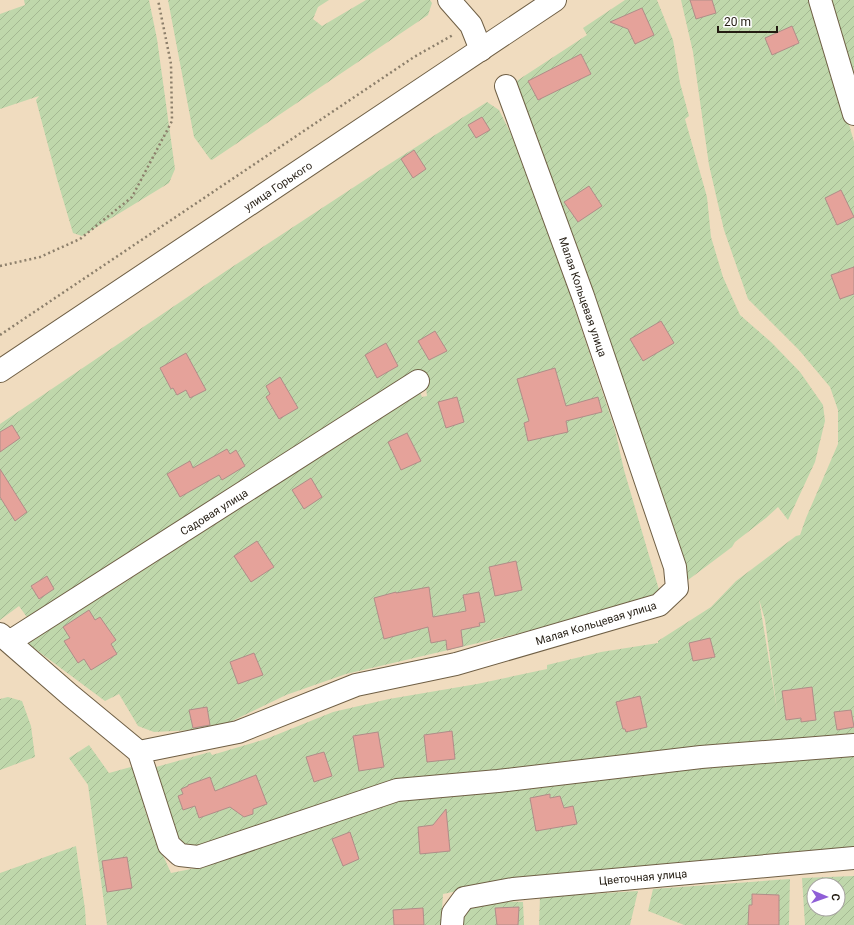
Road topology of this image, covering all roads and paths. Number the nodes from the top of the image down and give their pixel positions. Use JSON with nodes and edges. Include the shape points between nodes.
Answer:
{"nodes":[{"id":1,"x":158,"y":0,"type":"edge"},
{"id":2,"x":448,"y":0,"type":"edge"},
{"id":3,"x":555,"y":0,"type":"edge"},
{"id":4,"x":820,"y":0,"type":"edge"},
{"id":5,"x":471,"y":25,"type":"junction"},
{"id":6,"x":481,"y":50,"type":"junction"},
{"id":7,"x":506,"y":86,"type":"dead end"},
{"id":8,"x":854,"y":114,"type":"edge"},
{"id":9,"x":0,"y":266,"type":"edge"},
{"id":10,"x":0,"y":335,"type":"edge"},
{"id":11,"x":0,"y":371,"type":"edge"},
{"id":12,"x":418,"y":381,"type":"dead end"},
{"id":13,"x":4,"y":638,"type":"edge"},
{"id":14,"x":854,"y":745,"type":"edge"},
{"id":15,"x":139,"y":752,"type":"junction"},
{"id":16,"x":854,"y":858,"type":"edge"},
{"id":17,"x":452,"y":925,"type":"edge"}],
"edges":[{"from":1,"to":9,"type":"path","via":[[171,64],[172,121],[132,196],[80,238],[40,257]]},
{"from":2,"to":5,"type":"street"},
{"from":3,"to":6,"type":"street","name":"улица Горького"},
{"from":4,"to":8,"type":"street"},
{"from":5,"to":6,"type":"street"},
{"from":5,"to":10,"type":"path","via":[[414,56]]},
{"from":6,"to":11,"type":"street","name":"улица Горького"},
{"from":7,"to":15,"type":"street","name":"Малая Кольцевая улица","via":[[583,296],[675,567],[677,588],[659,605],[456,664],[356,684],[238,732]]},
{"from":12,"to":13,"type":"street","name":"Садовая улица"},
{"from":13,"to":15,"type":"street"},
{"from":14,"to":15,"type":"street","via":[[701,757],[398,790],[198,857],[180,855],[169,845]]},
{"from":16,"to":17,"type":"street","name":"Цветочная улица","via":[[513,889],[464,898],[453,913]]}]}
